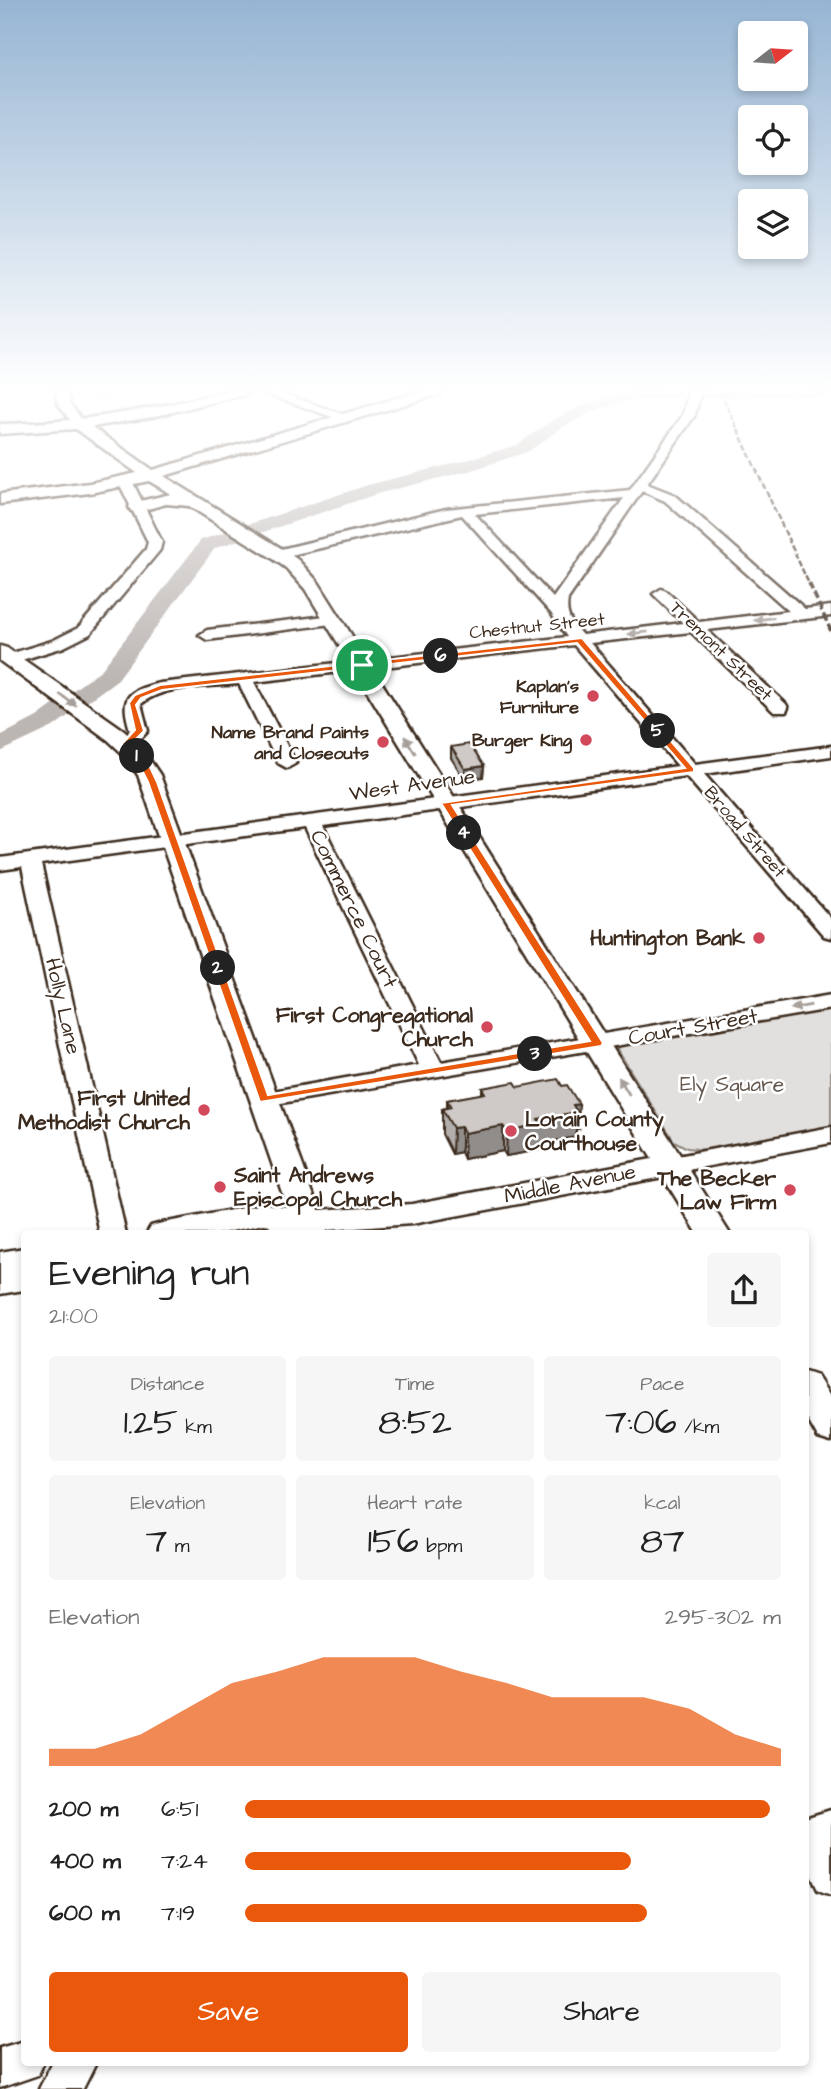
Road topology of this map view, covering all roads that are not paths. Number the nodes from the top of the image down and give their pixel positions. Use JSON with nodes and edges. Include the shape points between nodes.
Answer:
{"nodes":[{"id":1,"x":73,"y":488,"type":"edge"},
{"id":2,"x":128,"y":488,"type":"edge"},
{"id":3,"x":174,"y":488,"type":"edge"},
{"id":4,"x":637,"y":490,"type":"junction"},
{"id":5,"x":0,"y":499,"type":"edge"},
{"id":6,"x":194,"y":501,"type":"junction"},
{"id":7,"x":137,"y":507,"type":"junction"},
{"id":8,"x":465,"y":511,"type":"junction"},
{"id":9,"x":278,"y":554,"type":"junction"},
{"id":10,"x":662,"y":594,"type":"dead end"},
{"id":11,"x":831,"y":611,"type":"edge"},
{"id":12,"x":558,"y":612,"type":"junction"},
{"id":13,"x":801,"y":614,"type":"junction"},
{"id":14,"x":334,"y":620,"type":"junction"},
{"id":15,"x":697,"y":627,"type":"junction"},
{"id":16,"x":208,"y":635,"type":"dead end"},
{"id":17,"x":579,"y":640,"type":"junction"},
{"id":18,"x":5,"y":656,"type":"edge"},
{"id":19,"x":362,"y":665,"type":"junction"},
{"id":20,"x":244,"y":678,"type":"junction"},
{"id":21,"x":780,"y":708,"type":"dead end"},
{"id":22,"x":126,"y":744,"type":"junction"},
{"id":23,"x":829,"y":753,"type":"edge"},
{"id":24,"x":287,"y":764,"type":"dead end"},
{"id":25,"x":691,"y":770,"type":"junction"},
{"id":26,"x":446,"y":803,"type":"junction"},
{"id":27,"x":312,"y":822,"type":"junction"},
{"id":28,"x":173,"y":841,"type":"junction"},
{"id":29,"x":30,"y":860,"type":"junction"},
{"id":30,"x":0,"y":864,"type":"edge"},
{"id":31,"x":831,"y":932,"type":"edge"},
{"id":32,"x":831,"y":1002,"type":"edge"},
{"id":33,"x":597,"y":1043,"type":"junction"},
{"id":34,"x":434,"y":1072,"type":"junction"},
{"id":35,"x":264,"y":1099,"type":"junction"},
{"id":36,"x":831,"y":1135,"type":"edge"},
{"id":37,"x":672,"y":1165,"type":"junction"},
{"id":38,"x":310,"y":1228,"type":"edge"},
{"id":39,"x":112,"y":1230,"type":"edge"},
{"id":40,"x":182,"y":1230,"type":"edge"},
{"id":41,"x":712,"y":1230,"type":"edge"},
{"id":42,"x":21,"y":1260,"type":"edge"},
{"id":43,"x":0,"y":1263,"type":"edge"},
{"id":44,"x":21,"y":1280,"type":"edge"},
{"id":45,"x":0,"y":1283,"type":"edge"},
{"id":46,"x":809,"y":1392,"type":"edge"},
{"id":47,"x":831,"y":1429,"type":"edge"},
{"id":48,"x":816,"y":1835,"type":"edge"},
{"id":49,"x":831,"y":1877,"type":"edge"},
{"id":50,"x":21,"y":2062,"type":"edge"},
{"id":51,"x":74,"y":2066,"type":"edge"},
{"id":52,"x":0,"y":2068,"type":"edge"},
{"id":53,"x":59,"y":2089,"type":"edge"}],
"edges":[{"from":1,"to":5,"type":"main road"},
{"from":2,"to":7,"type":"street"},
{"from":3,"to":6,"type":"main road"},
{"from":4,"to":8,"type":"street"},
{"from":4,"to":12,"type":"street","via":[[560,599]]},
{"from":4,"to":13,"type":"street","via":[[657,491],[670,498]]},
{"from":6,"to":7,"type":"main road","via":[[165,499]]},
{"from":6,"to":9,"type":"main road"},
{"from":7,"to":18,"type":"street","via":[[155,542],[153,550],[94,621],[58,644]]},
{"from":8,"to":9,"type":"street"},
{"from":8,"to":12,"type":"street","name":"Broad Street"},
{"from":9,"to":14,"type":"main road","via":[[302,573]]},
{"from":10,"to":15,"type":"street","name":"Tremont Street"},
{"from":11,"to":13,"type":"street","name":"Chestnut Street"},
{"from":12,"to":17,"type":"street","name":"Broad Street"},
{"from":13,"to":15,"type":"street","name":"Chestnut Street","one_way":true},
{"from":14,"to":16,"type":"street"},
{"from":14,"to":19,"type":"main road"},
{"from":15,"to":17,"type":"street","name":"Chestnut Street","one_way":true},
{"from":15,"to":21,"type":"street","name":"Tremont Street"},
{"from":17,"to":19,"type":"street","name":"Chestnut Street"},
{"from":17,"to":25,"type":"street","name":"Broad Street"},
{"from":18,"to":22,"type":"main road","one_way":true},
{"from":19,"to":20,"type":"street","name":"Chestnut Street"},
{"from":26,"to":19,"type":"main road","one_way":true},
{"from":20,"to":22,"type":"street","name":"Chestnut Street","via":[[142,694],[132,705],[139,731]]},
{"from":20,"to":24,"type":"street"},
{"from":22,"to":28,"type":"main road","via":[[149,775]]},
{"from":23,"to":25,"type":"street","name":"West Avenue"},
{"from":25,"to":26,"type":"street","name":"West Avenue"},
{"from":25,"to":31,"type":"street","name":"Broad Street"},
{"from":26,"to":27,"type":"street","name":"West Avenue"},
{"from":26,"to":33,"type":"main road"},
{"from":27,"to":28,"type":"street","name":"West Avenue"},
{"from":27,"to":34,"type":"street","name":"Commerce Court"},
{"from":28,"to":29,"type":"street","name":"West Avenue"},
{"from":28,"to":35,"type":"main road"},
{"from":29,"to":30,"type":"street","name":"West Avenue"},
{"from":29,"to":39,"type":"street","name":"Holly Lane"},
{"from":32,"to":33,"type":"street","name":"Court Street","one_way":true},
{"from":33,"to":34,"type":"street","name":"Court Street"},
{"from":37,"to":33,"type":"main road","one_way":true},
{"from":34,"to":35,"type":"street","name":"Court Street"},
{"from":35,"to":38,"type":"main road"},
{"from":36,"to":37,"type":"street","name":"Middle Avenue"},
{"from":37,"to":38,"type":"main road","name":"Middle Avenue","via":[[412,1214]]},
{"from":37,"to":41,"type":"main road"},
{"from":38,"to":40,"type":"main road","name":"Middle Avenue","via":[[264,1214]]},
{"from":42,"to":43,"type":"main road"},
{"from":44,"to":45,"type":"main road"},
{"from":46,"to":47,"type":"main road"},
{"from":48,"to":49,"type":"street"},
{"from":50,"to":52,"type":"street"},
{"from":51,"to":53,"type":"street"}]}
